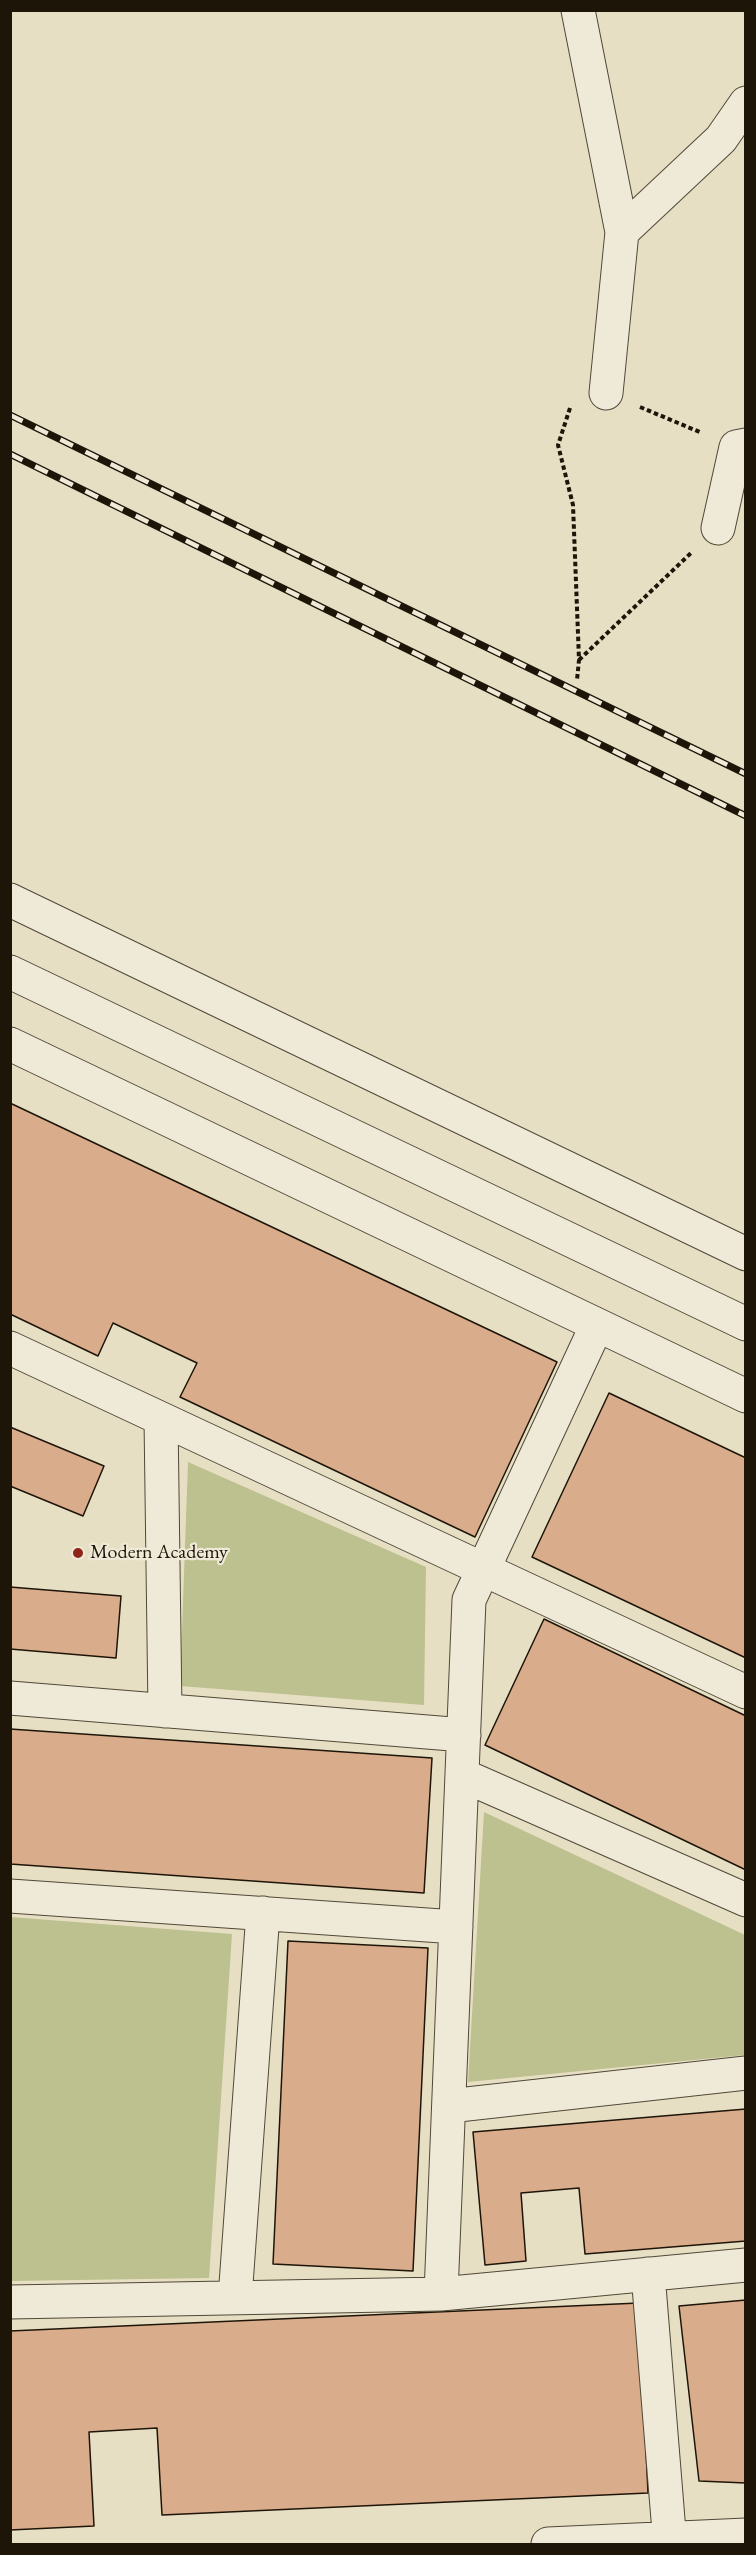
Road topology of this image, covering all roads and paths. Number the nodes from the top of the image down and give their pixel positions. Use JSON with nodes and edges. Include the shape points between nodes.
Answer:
{"nodes":[{"id":1,"x":578,"y":10,"type":"edge"},
{"id":2,"x":746,"y":103,"type":"edge"},
{"id":3,"x":622,"y":232,"type":"junction"},
{"id":4,"x":606,"y":393,"type":"junction"},
{"id":5,"x":741,"y":446,"type":"edge"},
{"id":6,"x":718,"y":528,"type":"joint"},
{"id":7,"x":579,"y":660,"type":"junction"},
{"id":8,"x":577,"y":680,"type":"dead end"},
{"id":9,"x":10,"y":900,"type":"edge"},
{"id":10,"x":10,"y":972,"type":"edge"},
{"id":11,"x":10,"y":1044,"type":"edge"},
{"id":12,"x":746,"y":1254,"type":"edge"},
{"id":13,"x":597,"y":1324,"type":"junction"},
{"id":14,"x":746,"y":1324,"type":"edge"},
{"id":15,"x":10,"y":1348,"type":"edge"},
{"id":16,"x":746,"y":1396,"type":"edge"},
{"id":17,"x":161,"y":1419,"type":"junction"},
{"id":18,"x":482,"y":1568,"type":"junction"},
{"id":19,"x":746,"y":1692,"type":"edge"},
{"id":20,"x":10,"y":1698,"type":"edge"},
{"id":21,"x":165,"y":1711,"type":"junction"},
{"id":22,"x":464,"y":1735,"type":"junction"},
{"id":23,"x":462,"y":1775,"type":"junction"},
{"id":24,"x":10,"y":1896,"type":"edge"},
{"id":25,"x":746,"y":1900,"type":"edge"},
{"id":26,"x":263,"y":1913,"type":"junction"},
{"id":27,"x":456,"y":1927,"type":"junction"},
{"id":28,"x":746,"y":2073,"type":"edge"},
{"id":29,"x":449,"y":2106,"type":"junction"},
{"id":30,"x":746,"y":2265,"type":"edge"},
{"id":31,"x":648,"y":2274,"type":"junction"},
{"id":32,"x":441,"y":2294,"type":"junction"},
{"id":33,"x":235,"y":2298,"type":"junction"},
{"id":34,"x":10,"y":2302,"type":"edge"},
{"id":35,"x":746,"y":2535,"type":"edge"},
{"id":36,"x":670,"y":2542,"type":"edge"},
{"id":37,"x":548,"y":2544,"type":"edge"}],
"edges":[{"from":1,"to":3,"type":"street"},
{"from":2,"to":3,"type":"street","via":[[722,140]]},
{"from":3,"to":4,"type":"street"},
{"from":4,"to":5,"type":"path"},
{"from":4,"to":7,"type":"path","via":[[571,405],[558,445],[573,505]]},
{"from":5,"to":6,"type":"street"},
{"from":6,"to":7,"type":"path"},
{"from":7,"to":8,"type":"path"},
{"from":9,"to":12,"type":"street"},
{"from":10,"to":14,"type":"street"},
{"from":11,"to":13,"type":"street"},
{"from":13,"to":16,"type":"street"},
{"from":13,"to":18,"type":"street"},
{"from":15,"to":17,"type":"street"},
{"from":17,"to":18,"type":"street"},
{"from":17,"to":21,"type":"street"},
{"from":18,"to":19,"type":"street"},
{"from":18,"to":22,"type":"street","via":[[469,1600]]},
{"from":20,"to":21,"type":"street"},
{"from":21,"to":22,"type":"street"},
{"from":22,"to":23,"type":"street"},
{"from":23,"to":25,"type":"street"},
{"from":23,"to":27,"type":"street"},
{"from":24,"to":26,"type":"street"},
{"from":26,"to":27,"type":"street"},
{"from":26,"to":33,"type":"street"},
{"from":27,"to":29,"type":"street"},
{"from":28,"to":29,"type":"street"},
{"from":29,"to":32,"type":"street"},
{"from":30,"to":31,"type":"street"},
{"from":31,"to":32,"type":"street"},
{"from":31,"to":36,"type":"street"},
{"from":32,"to":33,"type":"street"},
{"from":33,"to":34,"type":"street"},
{"from":35,"to":36,"type":"street"},
{"from":36,"to":37,"type":"street"}]}
